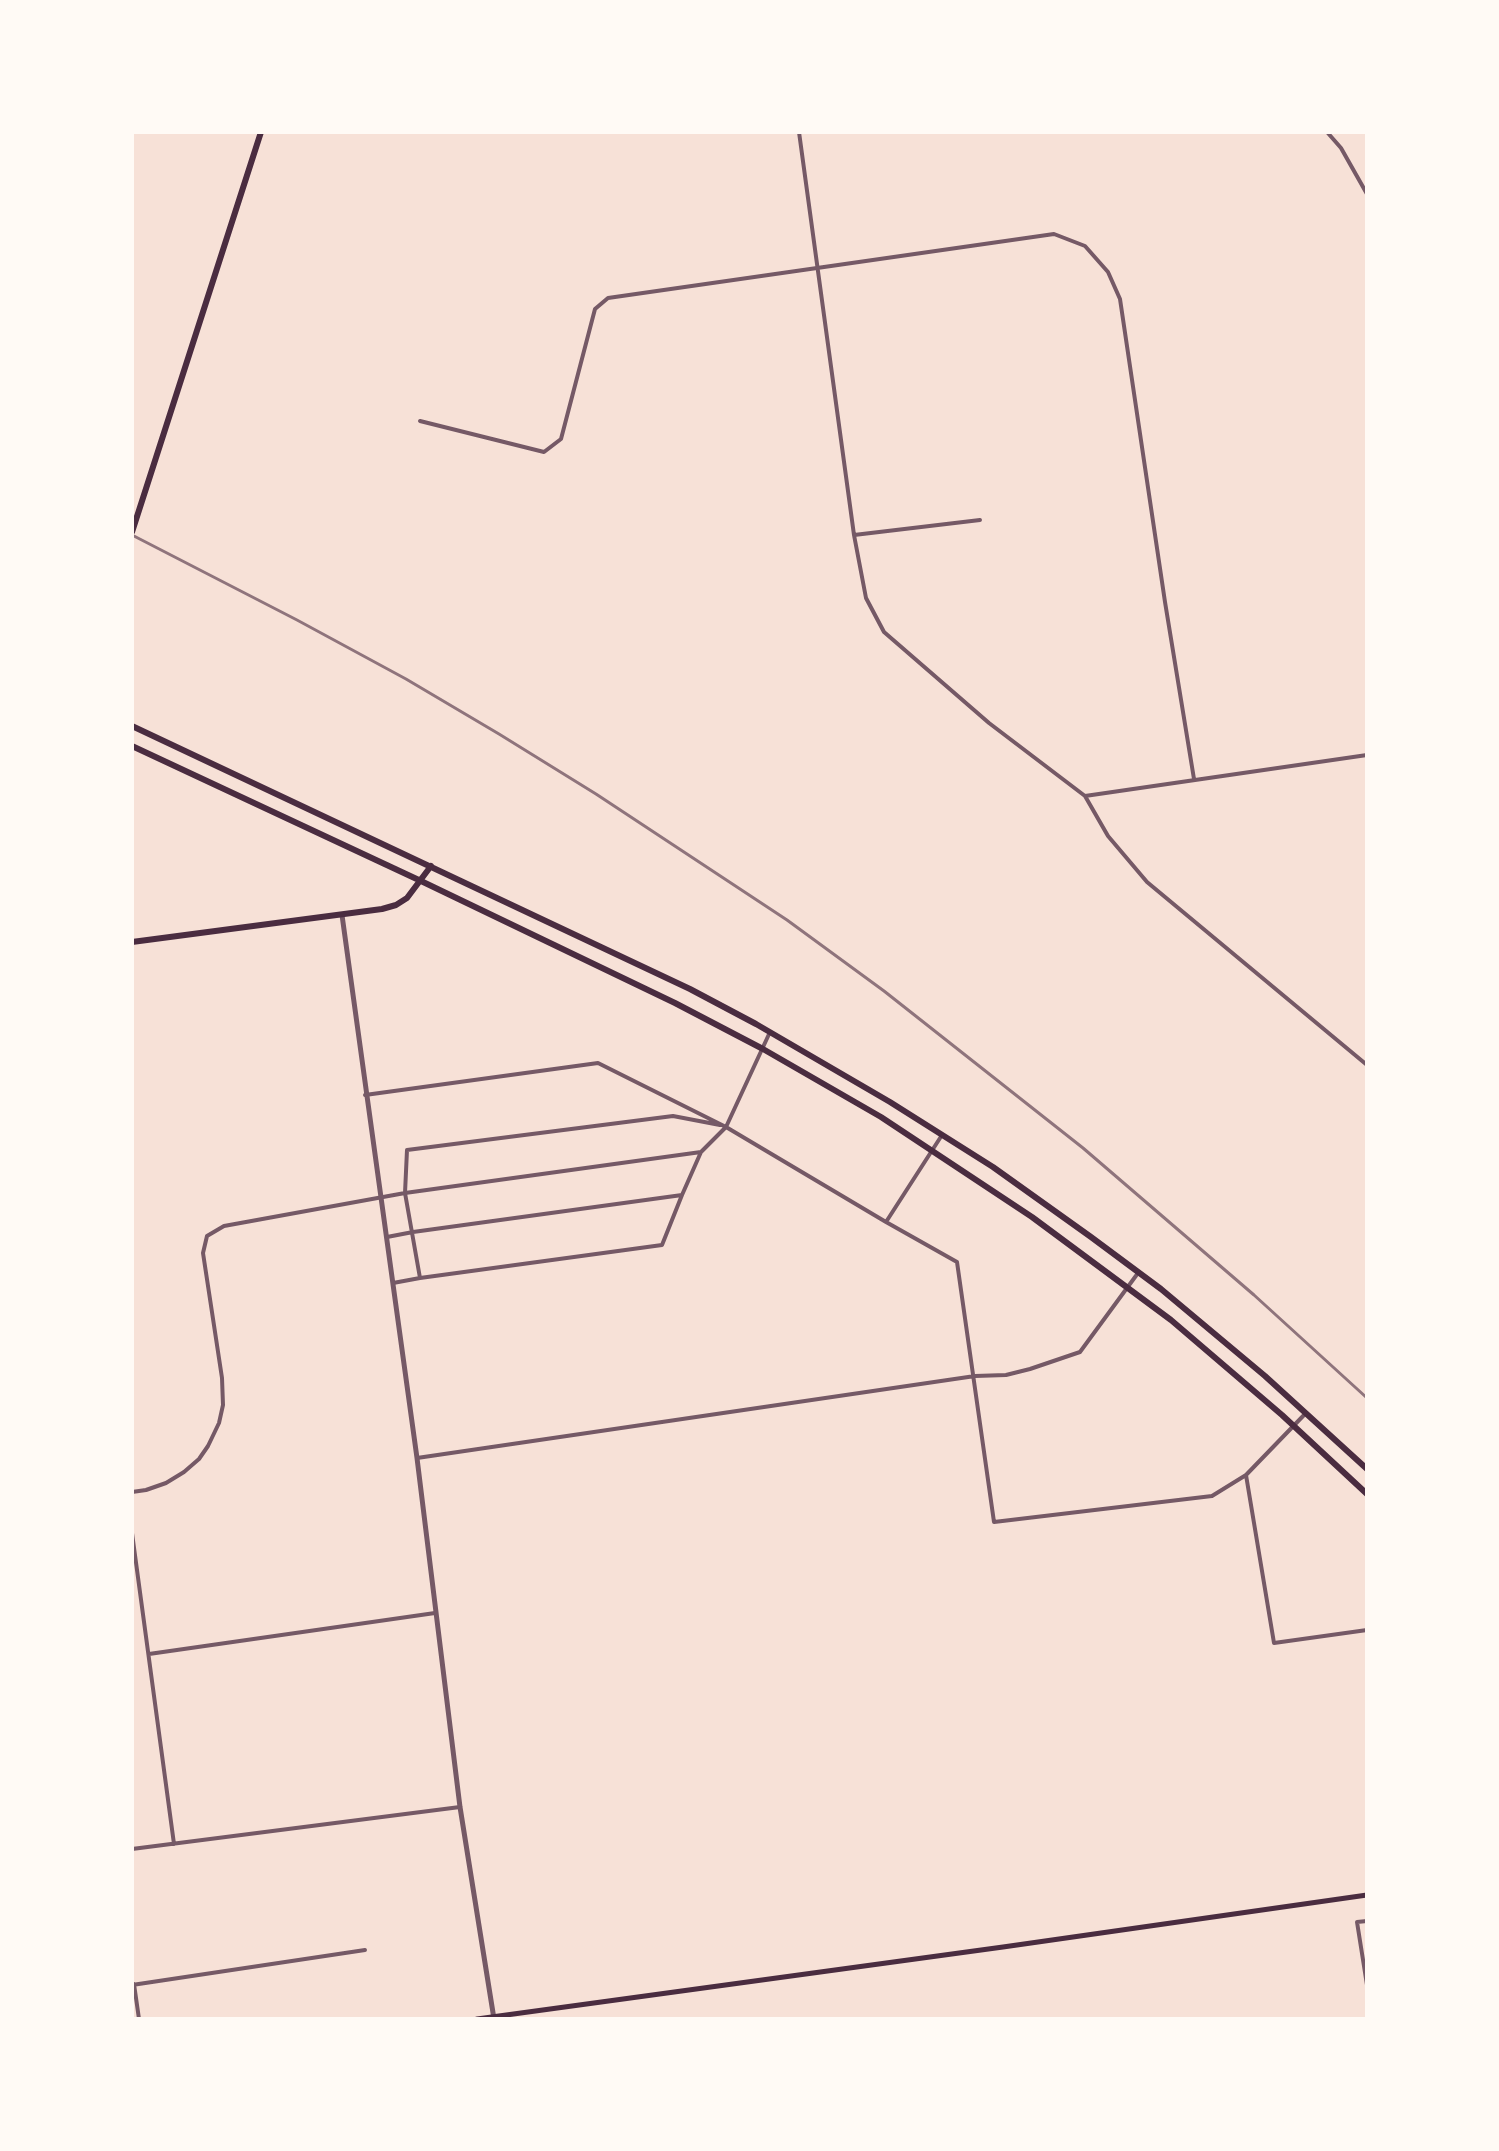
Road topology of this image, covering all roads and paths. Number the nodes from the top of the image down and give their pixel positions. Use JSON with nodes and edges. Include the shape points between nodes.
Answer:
{"nodes":[{"id":1,"x":261,"y":132,"type":"edge"},
{"id":2,"x":799,"y":132,"type":"edge"},
{"id":3,"x":1327,"y":132,"type":"edge"},
{"id":4,"x":1367,"y":194,"type":"edge"},
{"id":5,"x":818,"y":266,"type":"junction"},
{"id":6,"x":420,"y":421,"type":"dead end"},
{"id":7,"x":980,"y":520,"type":"dead end"},
{"id":8,"x":132,"y":532,"type":"edge"},
{"id":9,"x":854,"y":535,"type":"junction"},
{"id":10,"x":132,"y":726,"type":"edge"},
{"id":11,"x":132,"y":746,"type":"edge"},
{"id":12,"x":1367,"y":755,"type":"edge"},
{"id":13,"x":1194,"y":779,"type":"junction"},
{"id":14,"x":1085,"y":796,"type":"junction"},
{"id":15,"x":431,"y":866,"type":"junction"},
{"id":16,"x":421,"y":881,"type":"junction"},
{"id":17,"x":342,"y":915,"type":"junction"},
{"id":18,"x":132,"y":942,"type":"edge"},
{"id":19,"x":770,"y":1032,"type":"junction"},
{"id":20,"x":763,"y":1049,"type":"junction"},
{"id":21,"x":1367,"y":1065,"type":"edge"},
{"id":22,"x":365,"y":1095,"type":"junction"},
{"id":23,"x":726,"y":1127,"type":"junction"},
{"id":24,"x":942,"y":1135,"type":"junction"},
{"id":25,"x":933,"y":1150,"type":"junction"},
{"id":26,"x":701,"y":1152,"type":"junction"},
{"id":27,"x":405,"y":1193,"type":"junction"},
{"id":28,"x":682,"y":1195,"type":"junction"},
{"id":29,"x":382,"y":1199,"type":"junction"},
{"id":30,"x":886,"y":1222,"type":"junction"},
{"id":31,"x":413,"y":1232,"type":"junction"},
{"id":32,"x":387,"y":1237,"type":"junction"},
{"id":33,"x":1138,"y":1272,"type":"junction"},
{"id":34,"x":420,"y":1278,"type":"junction"},
{"id":35,"x":393,"y":1283,"type":"junction"},
{"id":36,"x":1128,"y":1287,"type":"junction"},
{"id":37,"x":975,"y":1376,"type":"junction"},
{"id":38,"x":1306,"y":1412,"type":"junction"},
{"id":39,"x":1294,"y":1426,"type":"junction"},
{"id":40,"x":417,"y":1458,"type":"junction"},
{"id":41,"x":1367,"y":1469,"type":"edge"},
{"id":42,"x":1246,"y":1475,"type":"junction"},
{"id":43,"x":132,"y":1492,"type":"edge"},
{"id":44,"x":1367,"y":1494,"type":"edge"},
{"id":45,"x":132,"y":1533,"type":"edge"},
{"id":46,"x":437,"y":1612,"type":"junction"},
{"id":47,"x":1367,"y":1630,"type":"edge"},
{"id":48,"x":149,"y":1654,"type":"junction"},
{"id":49,"x":460,"y":1807,"type":"junction"},
{"id":50,"x":174,"y":1844,"type":"junction"},
{"id":51,"x":132,"y":1849,"type":"edge"},
{"id":52,"x":1367,"y":1895,"type":"edge"},
{"id":53,"x":1367,"y":1921,"type":"edge"},
{"id":54,"x":365,"y":1950,"type":"dead end"},
{"id":55,"x":1365,"y":1964,"type":"edge"},
{"id":56,"x":133,"y":1984,"type":"edge"},
{"id":57,"x":1367,"y":1985,"type":"edge"},
{"id":58,"x":494,"y":2018,"type":"edge"},
{"id":59,"x":139,"y":2019,"type":"edge"},
{"id":60,"x":477,"y":2019,"type":"edge"}],
"edges":[{"from":1,"to":8,"type":"main road"},
{"from":2,"to":5,"type":"street"},
{"from":3,"to":4,"type":"street"},
{"from":5,"to":6,"type":"street","via":[[608,298],[595,309],[561,439],[544,452]]},
{"from":5,"to":9,"type":"street"},
{"from":5,"to":13,"type":"street","via":[[1054,234],[1085,246],[1108,272],[1120,299]]},
{"from":7,"to":9,"type":"street"},
{"from":9,"to":14,"type":"street","via":[[866,598],[884,632],[989,723]]},
{"from":10,"to":15,"type":"main road"},
{"from":11,"to":16,"type":"main road"},
{"from":12,"to":13,"type":"street"},
{"from":13,"to":14,"type":"street"},
{"from":14,"to":21,"type":"street","via":[[1108,836],[1147,882]]},
{"from":15,"to":16,"type":"main road"},
{"from":15,"to":19,"type":"main road"},
{"from":16,"to":17,"type":"main road","via":[[396,905]]},
{"from":16,"to":20,"type":"main road"},
{"from":17,"to":18,"type":"main road"},
{"from":17,"to":22,"type":"street"},
{"from":19,"to":20,"type":"street"},
{"from":19,"to":24,"type":"main road"},
{"from":20,"to":23,"type":"street"},
{"from":20,"to":25,"type":"main road"},
{"from":22,"to":23,"type":"street","via":[[598,1063]]},
{"from":22,"to":29,"type":"street"},
{"from":23,"to":26,"type":"street"},
{"from":23,"to":27,"type":"street","via":[[673,1116],[407,1150]]},
{"from":23,"to":30,"type":"street"},
{"from":24,"to":25,"type":"street"},
{"from":24,"to":33,"type":"main road"},
{"from":25,"to":30,"type":"street"},
{"from":25,"to":36,"type":"main road"},
{"from":26,"to":27,"type":"street"},
{"from":26,"to":28,"type":"street"},
{"from":27,"to":29,"type":"street"},
{"from":27,"to":31,"type":"street"},
{"from":28,"to":31,"type":"street"},
{"from":28,"to":34,"type":"street","via":[[662,1245]]},
{"from":29,"to":32,"type":"street"},
{"from":29,"to":43,"type":"street","via":[[224,1226],[207,1236],[203,1253],[223,1387],[219,1423],[199,1459],[184,1472]]},
{"from":30,"to":37,"type":"street","via":[[957,1262]]},
{"from":31,"to":32,"type":"street"},
{"from":31,"to":34,"type":"street"},
{"from":32,"to":35,"type":"street"},
{"from":33,"to":36,"type":"street"},
{"from":33,"to":38,"type":"main road"},
{"from":34,"to":35,"type":"street"},
{"from":35,"to":40,"type":"street"},
{"from":36,"to":37,"type":"street","via":[[1080,1352],[1006,1375]]},
{"from":36,"to":39,"type":"main road"},
{"from":37,"to":40,"type":"street"},
{"from":37,"to":42,"type":"street","via":[[994,1522],[1212,1496]]},
{"from":38,"to":39,"type":"street"},
{"from":38,"to":41,"type":"main road"},
{"from":39,"to":42,"type":"street"},
{"from":39,"to":44,"type":"main road"},
{"from":40,"to":46,"type":"street"},
{"from":42,"to":47,"type":"street","via":[[1274,1643]]},
{"from":45,"to":48,"type":"street"},
{"from":46,"to":48,"type":"street"},
{"from":46,"to":49,"type":"street"},
{"from":48,"to":50,"type":"street"},
{"from":49,"to":50,"type":"street"},
{"from":49,"to":58,"type":"street"},
{"from":50,"to":51,"type":"street"},
{"from":52,"to":58,"type":"main road"},
{"from":53,"to":55,"type":"street","via":[[1357,1922]]},
{"from":54,"to":56,"type":"street"},
{"from":55,"to":57,"type":"street"},
{"from":56,"to":59,"type":"street"},
{"from":58,"to":60,"type":"main road"}]}
